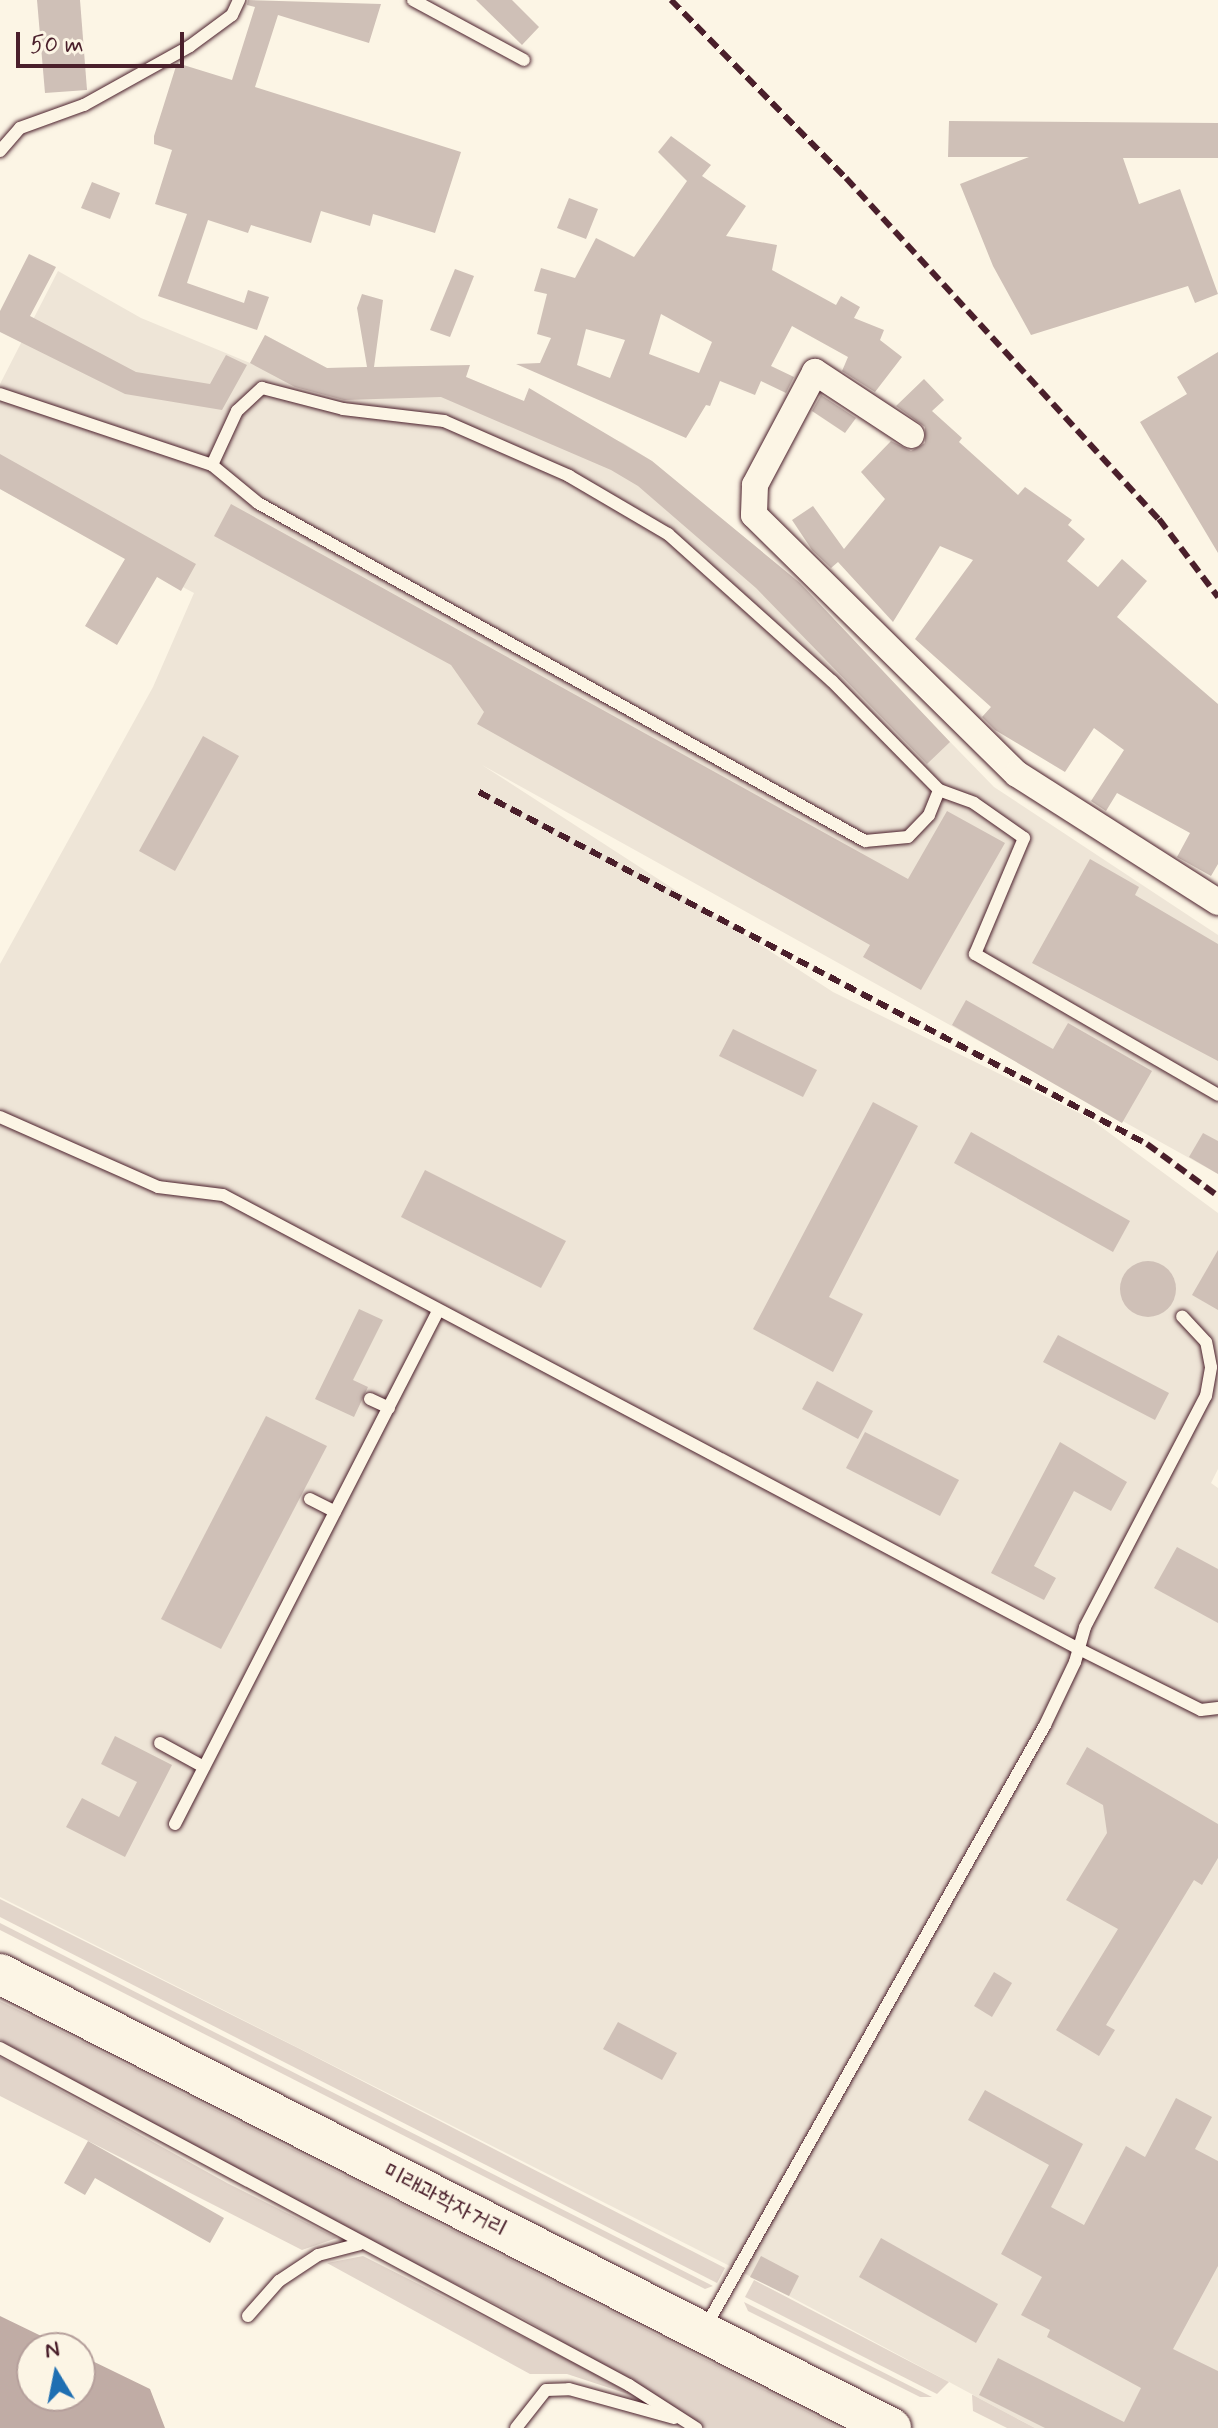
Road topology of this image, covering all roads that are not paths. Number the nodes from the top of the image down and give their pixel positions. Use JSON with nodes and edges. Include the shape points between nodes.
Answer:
{"nodes":[{"id":1,"x":239,"y":0,"type":"edge"},
{"id":2,"x":413,"y":0,"type":"edge"},
{"id":3,"x":524,"y":60,"type":"dead end"},
{"id":4,"x":0,"y":151,"type":"edge"},
{"id":5,"x":0,"y":394,"type":"edge"},
{"id":6,"x":911,"y":435,"type":"dead end"},
{"id":7,"x":212,"y":465,"type":"junction"},
{"id":8,"x":939,"y":790,"type":"junction"},
{"id":9,"x":1218,"y":902,"type":"edge"},
{"id":10,"x":1218,"y":1095,"type":"edge"},
{"id":11,"x":0,"y":1117,"type":"edge"},
{"id":12,"x":438,"y":1311,"type":"junction"},
{"id":13,"x":1182,"y":1316,"type":"dead end"},
{"id":14,"x":370,"y":1399,"type":"dead end"},
{"id":15,"x":389,"y":1408,"type":"junction"},
{"id":16,"x":310,"y":1499,"type":"dead end"},
{"id":17,"x":335,"y":1512,"type":"junction"},
{"id":18,"x":1079,"y":1649,"type":"junction"},
{"id":19,"x":1218,"y":1708,"type":"edge"},
{"id":20,"x":160,"y":1743,"type":"dead end"},
{"id":21,"x":204,"y":1767,"type":"junction"},
{"id":22,"x":175,"y":1824,"type":"dead end"},
{"id":23,"x":0,"y":1974,"type":"edge"},
{"id":24,"x":0,"y":2048,"type":"edge"},
{"id":25,"x":360,"y":2244,"type":"junction"},
{"id":26,"x":248,"y":2316,"type":"dead end"},
{"id":27,"x":703,"y":2332,"type":"junction"},
{"id":28,"x":690,"y":2425,"type":"edge"},
{"id":29,"x":516,"y":2428,"type":"edge"},
{"id":30,"x":891,"y":2428,"type":"edge"}],
"edges":[{"from":1,"to":4,"type":"lane","via":[[232,15],[190,46],[84,105],[20,128]]},
{"from":2,"to":3,"type":"lane"},
{"from":5,"to":7,"type":"lane"},
{"from":6,"to":9,"type":"street","via":[[815,372],[755,485],[754,515],[1017,774]]},
{"from":7,"to":8,"type":"lane","via":[[258,503],[865,841],[908,837],[929,815]]},
{"from":7,"to":8,"type":"lane","via":[[237,411],[262,388],[343,409],[444,421],[569,476],[668,534],[832,681]]},
{"from":8,"to":10,"type":"lane","via":[[974,803],[1024,838],[975,954]]},
{"from":11,"to":12,"type":"lane","via":[[158,1187],[223,1195]]},
{"from":12,"to":15,"type":"lane"},
{"from":12,"to":18,"type":"lane"},
{"from":13,"to":18,"type":"lane","via":[[1206,1342],[1211,1367],[1206,1396],[1085,1627]]},
{"from":14,"to":15,"type":"lane"},
{"from":15,"to":17,"type":"lane"},
{"from":16,"to":17,"type":"lane"},
{"from":17,"to":21,"type":"lane"},
{"from":18,"to":19,"type":"lane","via":[[1201,1710]]},
{"from":18,"to":27,"type":"lane","via":[[1045,1725]]},
{"from":20,"to":21,"type":"lane"},
{"from":21,"to":22,"type":"lane"},
{"from":23,"to":27,"type":"main road","name":"미래과학자거리"},
{"from":24,"to":25,"type":"lane"},
{"from":25,"to":26,"type":"lane","via":[[318,2255],[279,2281]]},
{"from":25,"to":28,"type":"lane","via":[[629,2385]]},
{"from":27,"to":30,"type":"main road","name":"미래과학자거리"},
{"from":28,"to":29,"type":"lane","via":[[569,2389],[546,2390]]}]}
